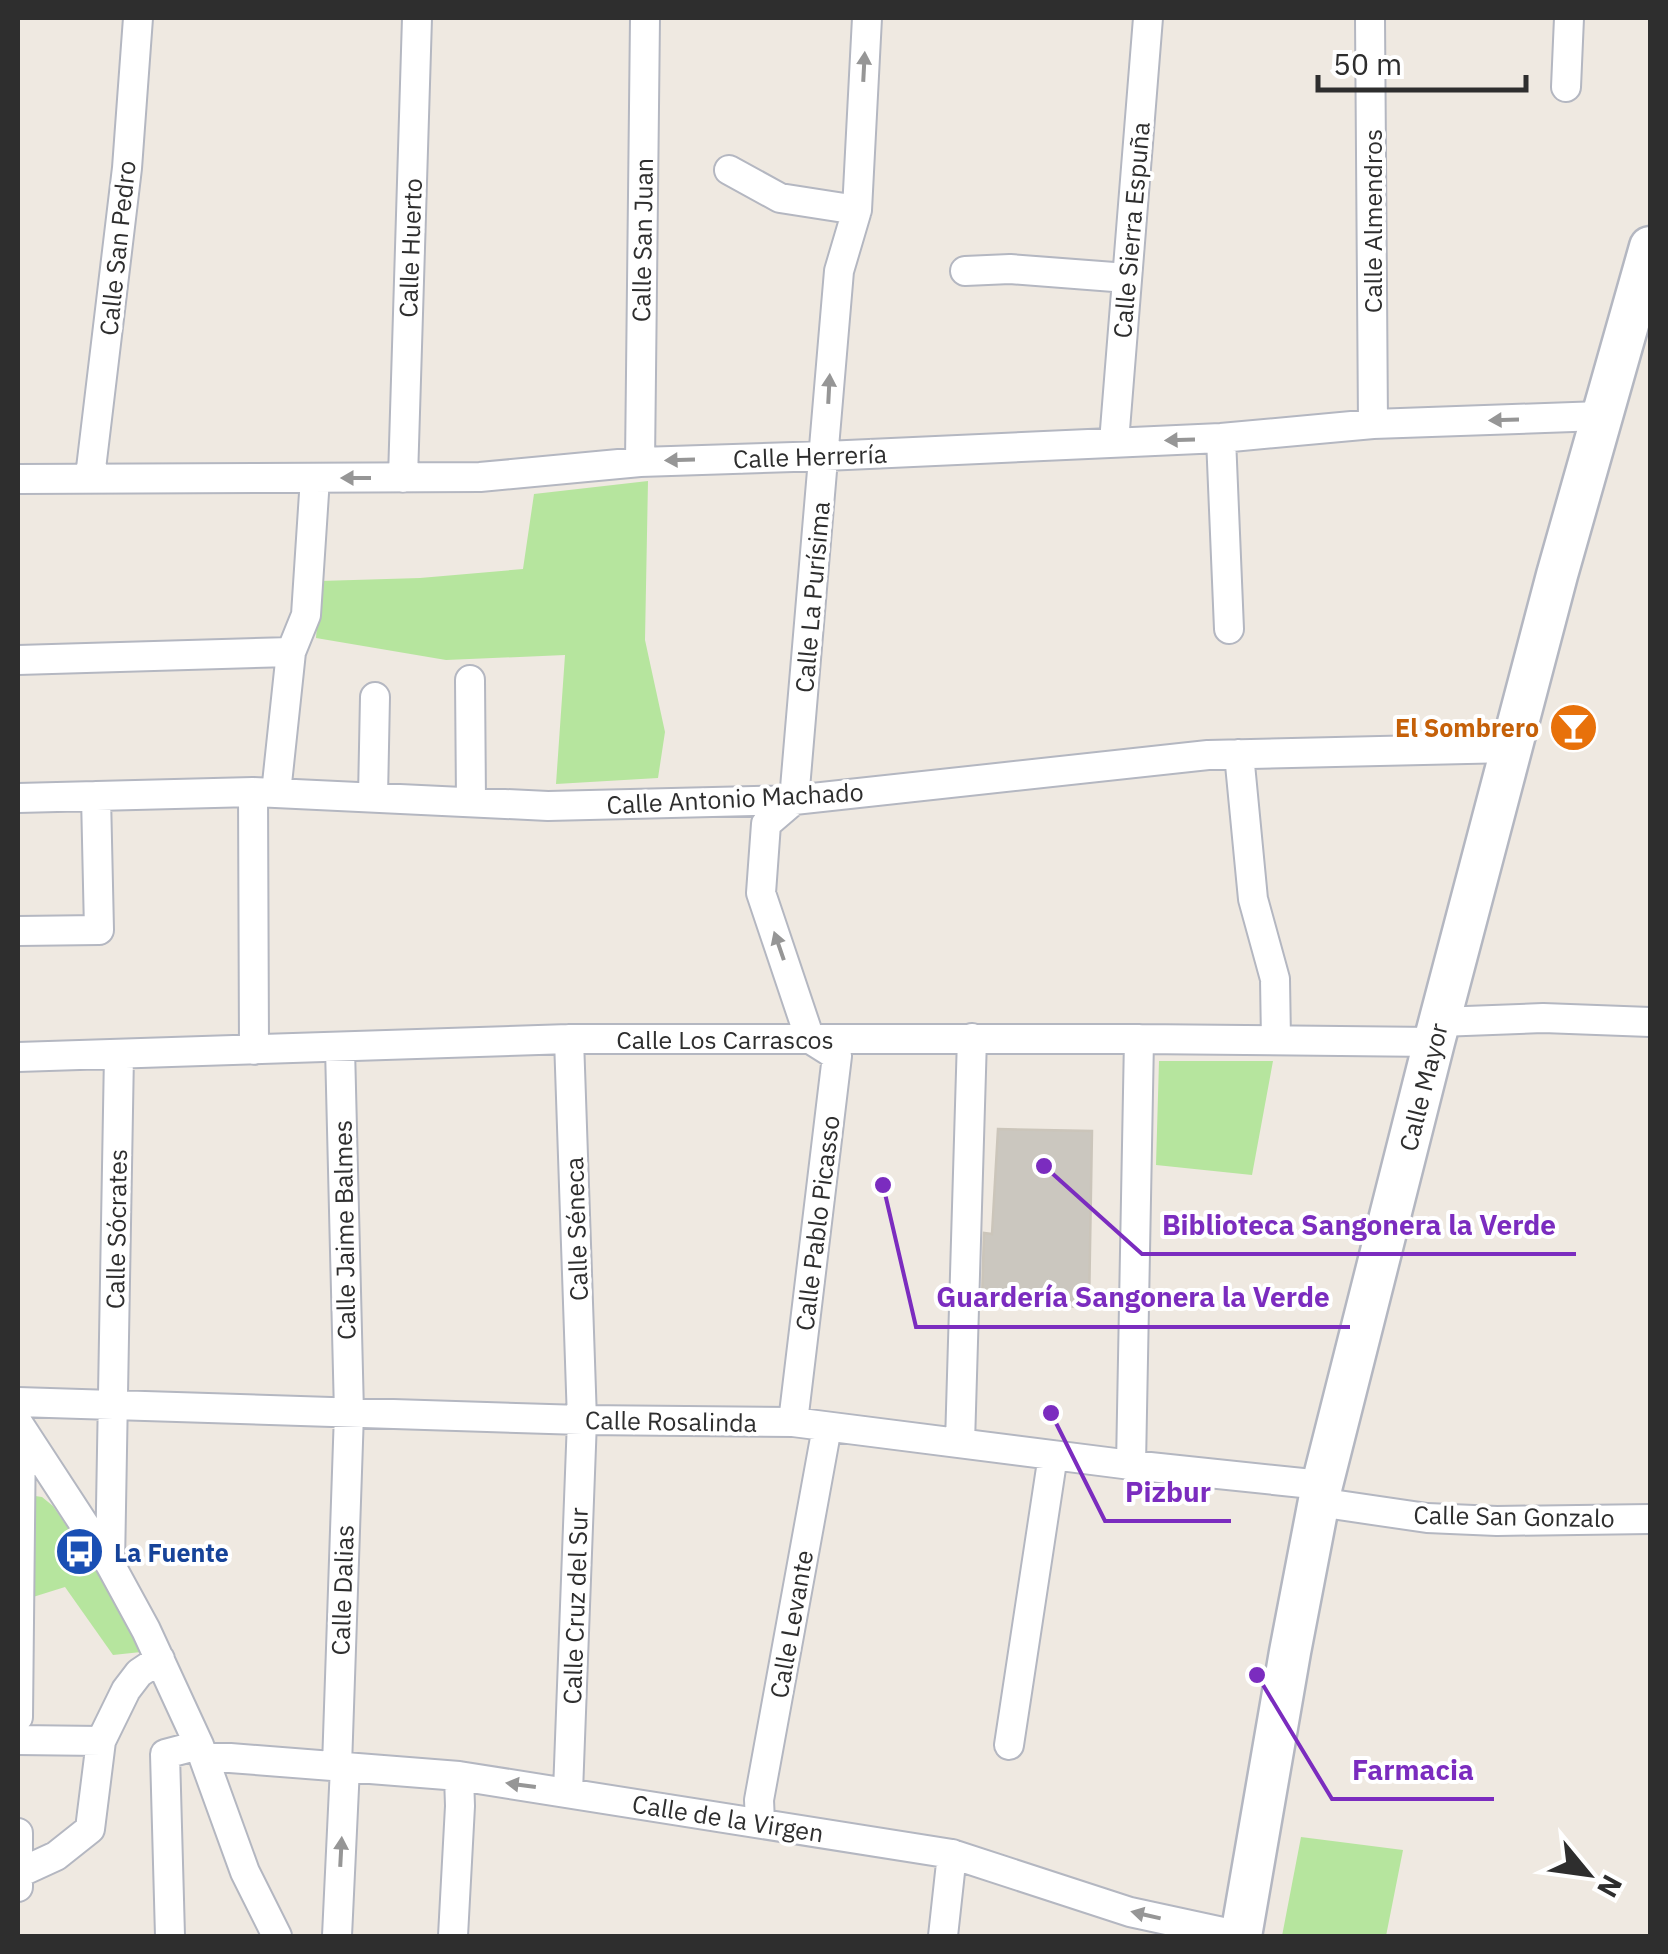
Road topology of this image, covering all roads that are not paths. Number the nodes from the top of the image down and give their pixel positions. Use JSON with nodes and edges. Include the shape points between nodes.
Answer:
{"nodes":[{"id":1,"x":138,"y":18,"type":"edge"},
{"id":2,"x":416,"y":18,"type":"edge"},
{"id":3,"x":645,"y":18,"type":"edge"},
{"id":4,"x":866,"y":18,"type":"edge"},
{"id":5,"x":1148,"y":18,"type":"edge"},
{"id":6,"x":1370,"y":18,"type":"edge"},
{"id":7,"x":1569,"y":18,"type":"edge"},
{"id":8,"x":1566,"y":87,"type":"dead end"},
{"id":9,"x":729,"y":170,"type":"dead end"},
{"id":10,"x":857,"y":210,"type":"junction"},
{"id":11,"x":1650,"y":248,"type":"edge"},
{"id":12,"x":964,"y":271,"type":"dead end"},
{"id":13,"x":1127,"y":278,"type":"junction"},
{"id":14,"x":1601,"y":416,"type":"junction"},
{"id":15,"x":1373,"y":424,"type":"junction"},
{"id":16,"x":1221,"y":438,"type":"junction"},
{"id":17,"x":1114,"y":442,"type":"junction"},
{"id":18,"x":825,"y":456,"type":"junction"},
{"id":19,"x":640,"y":462,"type":"junction"},
{"id":20,"x":90,"y":477,"type":"junction"},
{"id":21,"x":315,"y":478,"type":"junction"},
{"id":22,"x":403,"y":478,"type":"junction"},
{"id":23,"x":18,"y":479,"type":"edge"},
{"id":24,"x":1229,"y":629,"type":"dead end"},
{"id":25,"x":291,"y":652,"type":"junction"},
{"id":26,"x":18,"y":660,"type":"edge"},
{"id":27,"x":470,"y":680,"type":"dead end"},
{"id":28,"x":375,"y":697,"type":"dead end"},
{"id":29,"x":1511,"y":748,"type":"junction"},
{"id":30,"x":1239,"y":754,"type":"junction"},
{"id":31,"x":264,"y":793,"type":"junction"},
{"id":32,"x":96,"y":796,"type":"junction"},
{"id":33,"x":373,"y":797,"type":"junction"},
{"id":34,"x":18,"y":798,"type":"edge"},
{"id":35,"x":794,"y":800,"type":"junction"},
{"id":36,"x":471,"y":801,"type":"junction"},
{"id":37,"x":18,"y":931,"type":"edge"},
{"id":38,"x":1650,"y":1022,"type":"edge"},
{"id":39,"x":1436,"y":1032,"type":"junction"},
{"id":40,"x":972,"y":1038,"type":"junction"},
{"id":41,"x":570,"y":1039,"type":"junction"},
{"id":42,"x":810,"y":1039,"type":"junction"},
{"id":43,"x":1140,"y":1039,"type":"junction"},
{"id":44,"x":1276,"y":1040,"type":"junction"},
{"id":45,"x":340,"y":1048,"type":"junction"},
{"id":46,"x":254,"y":1050,"type":"junction"},
{"id":47,"x":119,"y":1054,"type":"junction"},
{"id":48,"x":18,"y":1057,"type":"edge"},
{"id":49,"x":114,"y":1404,"type":"junction"},
{"id":50,"x":348,"y":1413,"type":"junction"},
{"id":51,"x":19,"y":1419,"type":"edge"},
{"id":52,"x":582,"y":1420,"type":"junction"},
{"id":53,"x":793,"y":1422,"type":"junction"},
{"id":54,"x":827,"y":1427,"type":"junction"},
{"id":55,"x":960,"y":1443,"type":"junction"},
{"id":56,"x":1053,"y":1455,"type":"junction"},
{"id":57,"x":1131,"y":1465,"type":"junction"},
{"id":58,"x":1320,"y":1493,"type":"junction"},
{"id":59,"x":1650,"y":1519,"type":"edge"},
{"id":60,"x":110,"y":1564,"type":"junction"},
{"id":61,"x":160,"y":1659,"type":"junction"},
{"id":62,"x":18,"y":1720,"type":"edge"},
{"id":63,"x":18,"y":1740,"type":"edge"},
{"id":64,"x":101,"y":1741,"type":"junction"},
{"id":65,"x":1009,"y":1745,"type":"dead end"},
{"id":66,"x":201,"y":1751,"type":"junction"},
{"id":67,"x":18,"y":1758,"type":"edge"},
{"id":68,"x":341,"y":1766,"type":"junction"},
{"id":69,"x":459,"y":1776,"type":"junction"},
{"id":70,"x":568,"y":1792,"type":"junction"},
{"id":71,"x":760,"y":1822,"type":"junction"},
{"id":72,"x":18,"y":1833,"type":"edge"},
{"id":73,"x":952,"y":1854,"type":"junction"},
{"id":74,"x":19,"y":1874,"type":"edge"},
{"id":75,"x":18,"y":1888,"type":"edge"},
{"id":76,"x":170,"y":1936,"type":"edge"},
{"id":77,"x":277,"y":1936,"type":"edge"},
{"id":78,"x":337,"y":1936,"type":"edge"},
{"id":79,"x":453,"y":1936,"type":"edge"},
{"id":80,"x":943,"y":1936,"type":"edge"},
{"id":81,"x":1242,"y":1936,"type":"edge"}],
"edges":[{"from":1,"to":20,"type":"street","name":"Calle San Pedro"},
{"from":2,"to":22,"type":"street","name":"Calle Huerto"},
{"from":3,"to":19,"type":"street","name":"Calle San Juan"},
{"from":10,"to":4,"type":"street","name":"Calle La Purísima","one_way":true},
{"from":5,"to":13,"type":"street","name":"Calle Sierra Espuña"},
{"from":6,"to":15,"type":"street","name":"Calle Almendros"},
{"from":7,"to":8,"type":"street"},
{"from":9,"to":10,"type":"street","via":[[780,198]]},
{"from":18,"to":10,"type":"street","name":"Calle La Purísima","one_way":true,"via":[[839,271]]},
{"from":11,"to":14,"type":"street","name":"Calle Mayor"},
{"from":12,"to":13,"type":"street"},
{"from":13,"to":17,"type":"street","name":"Calle Sierra Espuña"},
{"from":14,"to":15,"type":"street","name":"Calle Herrería","one_way":true},
{"from":14,"to":29,"type":"street","name":"Calle Mayor"},
{"from":15,"to":16,"type":"street","name":"Calle Herrería"},
{"from":16,"to":17,"type":"street","name":"Calle Herrería","one_way":true},
{"from":16,"to":24,"type":"street"},
{"from":17,"to":18,"type":"street","name":"Calle Herrería"},
{"from":18,"to":19,"type":"street","name":"Calle Herrería","one_way":true},
{"from":18,"to":35,"type":"street","name":"Calle La Purísima"},
{"from":19,"to":22,"type":"street","name":"Calle Herrería","via":[[480,478]]},
{"from":20,"to":21,"type":"street","name":"Calle Herrería"},
{"from":20,"to":23,"type":"street","name":"Calle Herrería"},
{"from":22,"to":21,"type":"street","name":"Calle Herrería","one_way":true},
{"from":21,"to":25,"type":"street","via":[[306,616]]},
{"from":25,"to":26,"type":"street"},
{"from":25,"to":31,"type":"street"},
{"from":27,"to":36,"type":"street"},
{"from":28,"to":33,"type":"street"},
{"from":29,"to":30,"type":"street","name":"Calle Antonio Machado"},
{"from":29,"to":39,"type":"street","name":"Calle Mayor"},
{"from":30,"to":35,"type":"street","name":"Calle Antonio Machado"},
{"from":30,"to":44,"type":"street","via":[[1253,899],[1275,979]]},
{"from":31,"to":32,"type":"street","name":"Calle Antonio Machado"},
{"from":31,"to":33,"type":"street","name":"Calle Antonio Machado"},
{"from":31,"to":46,"type":"street"},
{"from":32,"to":34,"type":"street","name":"Calle Antonio Machado"},
{"from":32,"to":37,"type":"street","via":[[98,930]]},
{"from":33,"to":36,"type":"street","name":"Calle Antonio Machado"},
{"from":35,"to":36,"type":"street","name":"Calle Antonio Machado","via":[[548,806]]},
{"from":42,"to":35,"type":"street","one_way":true,"via":[[761,894],[766,824]]},
{"from":38,"to":39,"type":"street","name":"Calle Los Carrascos","via":[[1543,1018]]},
{"from":39,"to":44,"type":"street","name":"Calle Los Carrascos"},
{"from":39,"to":58,"type":"street","name":"Calle Mayor"},
{"from":40,"to":42,"type":"street","name":"Calle Los Carrascos"},
{"from":40,"to":43,"type":"street","name":"Calle Los Carrascos"},
{"from":40,"to":55,"type":"street"},
{"from":41,"to":42,"type":"street","name":"Calle Los Carrascos"},
{"from":41,"to":45,"type":"street","name":"Calle Los Carrascos"},
{"from":41,"to":52,"type":"street","name":"Calle Séneca"},
{"from":42,"to":53,"type":"street","name":"Calle Pablo Picasso","via":[[837,1056]]},
{"from":43,"to":44,"type":"street","name":"Calle Los Carrascos"},
{"from":43,"to":57,"type":"street"},
{"from":45,"to":46,"type":"street","name":"Calle Los Carrascos"},
{"from":45,"to":50,"type":"street","name":"Calle Jaime Balmes"},
{"from":46,"to":47,"type":"street","name":"Calle Los Carrascos"},
{"from":47,"to":48,"type":"street","name":"Calle Los Carrascos"},
{"from":47,"to":49,"type":"street","name":"Calle Sócrates"},
{"from":49,"to":50,"type":"street","name":"Calle Rosalinda"},
{"from":49,"to":51,"type":"street","name":"Calle Rosalinda"},
{"from":49,"to":60,"type":"street","name":"Calle Sócrates"},
{"from":50,"to":52,"type":"street","name":"Calle Rosalinda"},
{"from":50,"to":68,"type":"street","name":"Calle Dalias"},
{"from":51,"to":60,"type":"street"},
{"from":51,"to":62,"type":"street"},
{"from":52,"to":53,"type":"street","name":"Calle Rosalinda"},
{"from":52,"to":70,"type":"street","name":"Calle Cruz del Sur"},
{"from":53,"to":54,"type":"street","name":"Calle Rosalinda"},
{"from":54,"to":55,"type":"street","name":"Calle Rosalinda"},
{"from":54,"to":71,"type":"street","name":"Calle Levante"},
{"from":55,"to":56,"type":"street","name":"Calle Rosalinda"},
{"from":56,"to":57,"type":"street","name":"Calle Rosalinda"},
{"from":56,"to":65,"type":"street"},
{"from":57,"to":58,"type":"street","name":"Calle Rosalinda"},
{"from":58,"to":59,"type":"street","name":"Calle San Gonzalo","via":[[1426,1518]]},
{"from":58,"to":81,"type":"street","name":"Calle Mayor"},
{"from":60,"to":61,"type":"street"},
{"from":61,"to":64,"type":"street","via":[[126,1690]]},
{"from":61,"to":66,"type":"street"},
{"from":62,"to":63,"type":"street"},
{"from":63,"to":64,"type":"street"},
{"from":63,"to":67,"type":"street"},
{"from":64,"to":74,"type":"street","via":[[90,1828],[56,1856]]},
{"from":66,"to":68,"type":"street","name":"Calle de la Virgen"},
{"from":66,"to":76,"type":"street","via":[[165,1754]]},
{"from":66,"to":77,"type":"street","via":[[245,1872]]},
{"from":68,"to":69,"type":"street","name":"Calle de la Virgen"},
{"from":78,"to":68,"type":"street","name":"Calle Dalias","one_way":true},
{"from":70,"to":69,"type":"street","name":"Calle de la Virgen","one_way":true},
{"from":69,"to":79,"type":"street"},
{"from":70,"to":71,"type":"street","name":"Calle de la Virgen"},
{"from":71,"to":73,"type":"street","name":"Calle de la Virgen"},
{"from":72,"to":74,"type":"street"},
{"from":73,"to":80,"type":"street"},
{"from":81,"to":73,"type":"street","name":"Calle de la Virgen","one_way":true,"via":[[1130,1912]]},
{"from":74,"to":75,"type":"street"}]}
